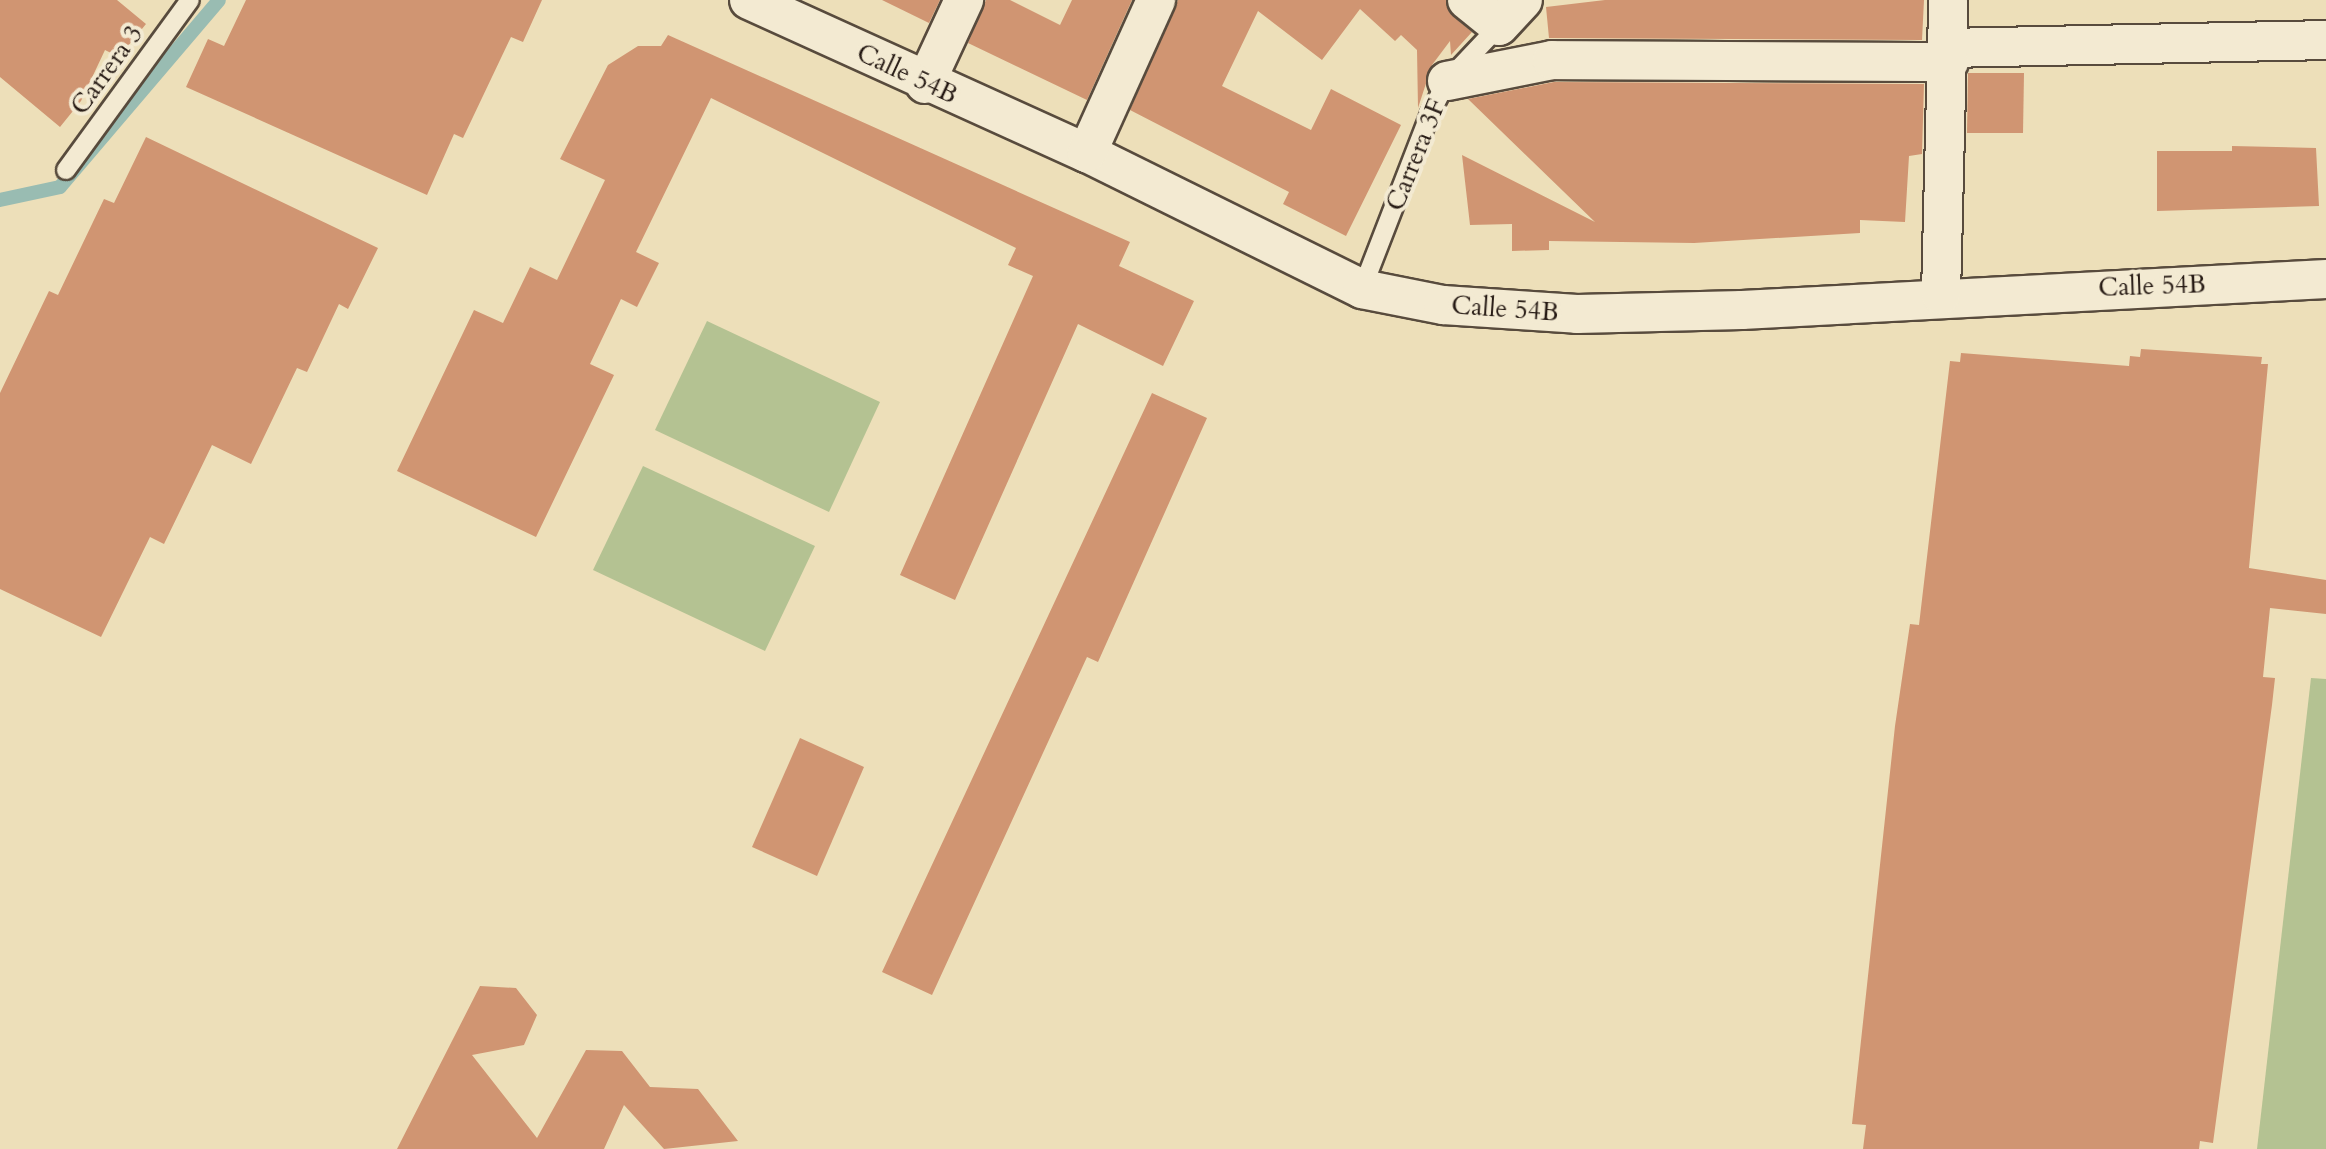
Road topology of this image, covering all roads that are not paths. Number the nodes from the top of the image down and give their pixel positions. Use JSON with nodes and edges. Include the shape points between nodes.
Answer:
{"nodes":[{"id":1,"x":190,"y":0,"type":"edge"},
{"id":2,"x":964,"y":0,"type":"edge"},
{"id":3,"x":1156,"y":0,"type":"edge"},
{"id":4,"x":1467,"y":0,"type":"edge"},
{"id":5,"x":1948,"y":0,"type":"edge"},
{"id":6,"x":754,"y":1,"type":"edge"},
{"id":7,"x":1511,"y":13,"type":"edge"},
{"id":8,"x":2326,"y":40,"type":"edge"},
{"id":9,"x":1948,"y":55,"type":"junction"},
{"id":10,"x":1447,"y":81,"type":"junction"},
{"id":11,"x":925,"y":84,"type":"junction"},
{"id":12,"x":1087,"y":153,"type":"junction"},
{"id":13,"x":66,"y":170,"type":"dead end"},
{"id":14,"x":2326,"y":279,"type":"edge"},
{"id":15,"x":1362,"y":289,"type":"junction"},
{"id":16,"x":1941,"y":295,"type":"junction"}],
"edges":[{"from":1,"to":13,"type":"lane","name":"Carrera 3"},
{"from":2,"to":11,"type":"street"},
{"from":3,"to":12,"type":"street"},
{"from":4,"to":7,"type":"street"},
{"from":5,"to":9,"type":"street"},
{"from":6,"to":11,"type":"street","name":"Calle 54B"},
{"from":7,"to":10,"type":"lane","name":"Carrera 3F"},
{"from":8,"to":9,"type":"street"},
{"from":9,"to":10,"type":"street","via":[[1552,60]]},
{"from":9,"to":16,"type":"street"},
{"from":10,"to":15,"type":"lane","name":"Carrera 3F"},
{"from":11,"to":12,"type":"street","name":"Calle 54B"},
{"from":12,"to":15,"type":"street","name":"Calle 54B"},
{"from":14,"to":16,"type":"street","name":"Calle 54B"},
{"from":15,"to":16,"type":"street","name":"Calle 54B","via":[[1443,305],[1577,314],[1742,310]]}]}
